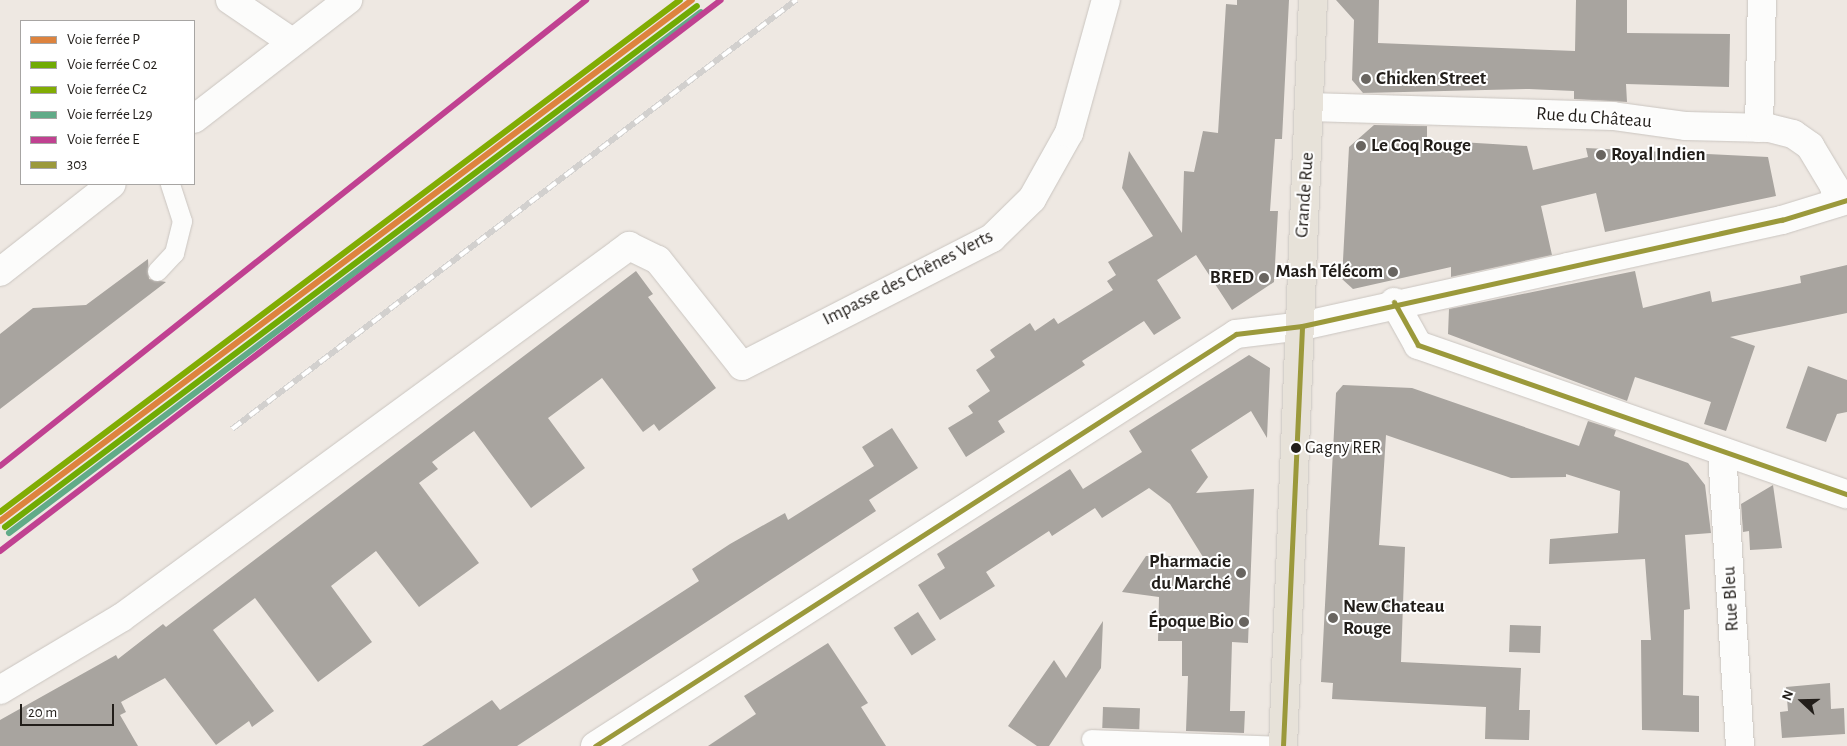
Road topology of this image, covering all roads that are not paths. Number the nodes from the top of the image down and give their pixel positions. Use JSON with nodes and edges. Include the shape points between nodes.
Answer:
{"nodes":[{"id":1,"x":230,"y":0,"type":"edge"},
{"id":2,"x":348,"y":0,"type":"edge"},
{"id":3,"x":1106,"y":0,"type":"edge"},
{"id":4,"x":1762,"y":0,"type":"edge"},
{"id":5,"x":1313,"y":1,"type":"edge"},
{"id":6,"x":292,"y":42,"type":"junction"},
{"id":7,"x":1309,"y":107,"type":"junction"},
{"id":8,"x":195,"y":119,"type":"edge"},
{"id":9,"x":1759,"y":128,"type":"junction"},
{"id":10,"x":111,"y":185,"type":"edge"},
{"id":11,"x":170,"y":185,"type":"edge"},
{"id":12,"x":1842,"y":202,"type":"edge"},
{"id":13,"x":0,"y":272,"type":"edge"},
{"id":14,"x":157,"y":272,"type":"dead end"},
{"id":15,"x":1394,"y":302,"type":"junction"},
{"id":16,"x":1302,"y":326,"type":"junction"},
{"id":17,"x":1722,"y":452,"type":"junction"},
{"id":18,"x":1847,"y":494,"type":"edge"},
{"id":19,"x":0,"y":690,"type":"edge"},
{"id":20,"x":1091,"y":739,"type":"dead end"},
{"id":21,"x":595,"y":746,"type":"edge"},
{"id":22,"x":1282,"y":746,"type":"edge"},
{"id":23,"x":1740,"y":746,"type":"edge"}],
"edges":[{"from":1,"to":6,"type":"street"},
{"from":2,"to":6,"type":"street"},
{"from":3,"to":19,"type":"street","name":"Impasse des Chênes Verts","via":[[1069,133],[1032,199],[992,238],[742,366],[658,260],[629,246],[121,618]]},
{"from":4,"to":9,"type":"street"},
{"from":5,"to":7,"type":"main road","name":"Grande Rue"},
{"from":6,"to":8,"type":"street"},
{"from":7,"to":9,"type":"street","name":"Rue du Château","via":[[1613,116],[1686,126]]},
{"from":7,"to":16,"type":"main road","name":"Grande Rue"},
{"from":9,"to":12,"type":"street","name":"Rue du Château","via":[[1793,134],[1810,146]]},
{"from":10,"to":13,"type":"street"},
{"from":11,"to":14,"type":"lane","via":[[182,221],[174,253]]},
{"from":12,"to":15,"type":"street","via":[[1782,220]]},
{"from":15,"to":16,"type":"street"},
{"from":15,"to":17,"type":"street","via":[[1418,345]]},
{"from":16,"to":21,"type":"street","via":[[1236,334]]},
{"from":16,"to":22,"type":"main road","name":"Grande Rue"},
{"from":17,"to":18,"type":"street"},
{"from":17,"to":23,"type":"street","name":"Rue Bleu"},
{"from":20,"to":22,"type":"lane"}]}
